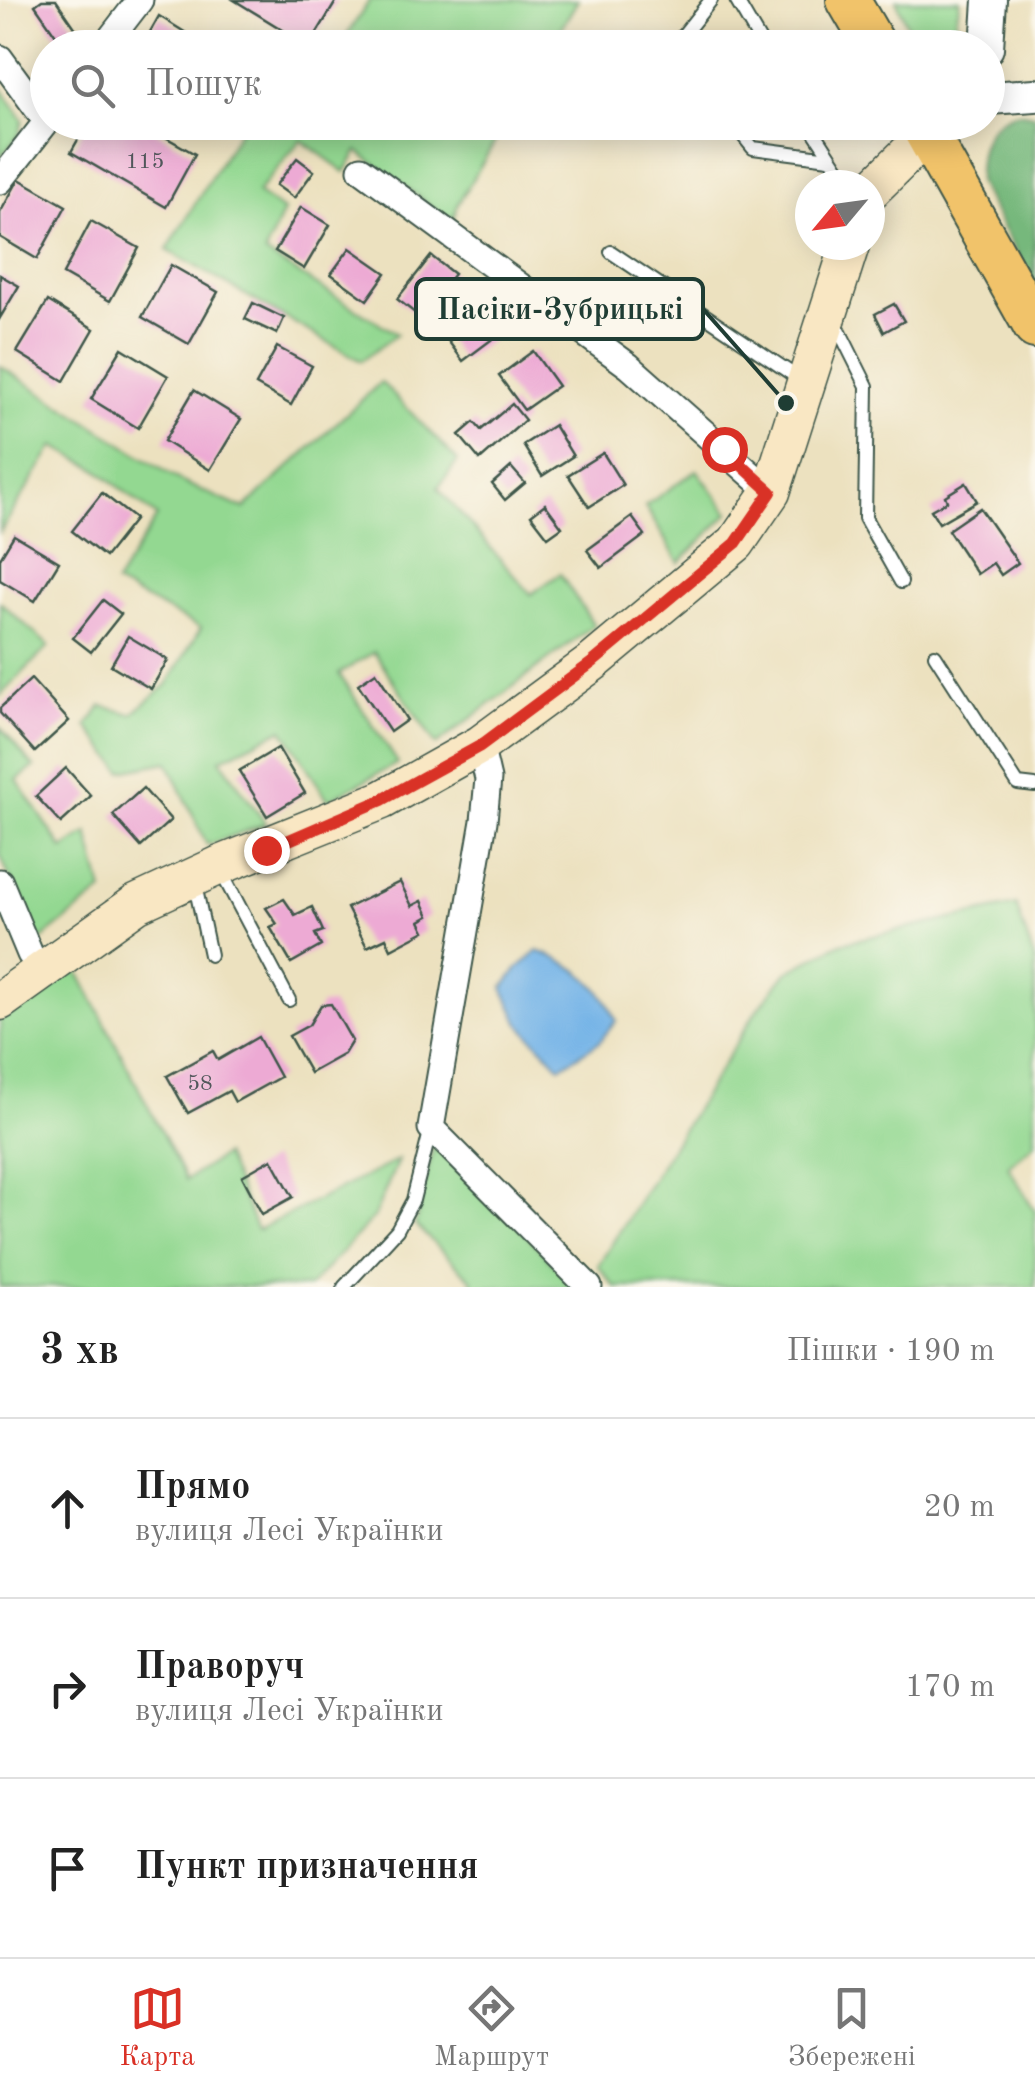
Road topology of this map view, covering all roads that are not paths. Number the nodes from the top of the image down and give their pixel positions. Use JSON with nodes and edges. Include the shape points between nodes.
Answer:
{"nodes":[{"id":1,"x":140,"y":0,"type":"edge"},
{"id":2,"x":711,"y":0,"type":"edge"},
{"id":3,"x":736,"y":0,"type":"edge"},
{"id":4,"x":848,"y":0,"type":"edge"},
{"id":5,"x":990,"y":0,"type":"edge"},
{"id":6,"x":118,"y":30,"type":"edge"},
{"id":7,"x":687,"y":30,"type":"edge"},
{"id":8,"x":754,"y":30,"type":"edge"},
{"id":9,"x":866,"y":30,"type":"edge"},
{"id":10,"x":988,"y":30,"type":"edge"},
{"id":11,"x":0,"y":58,"type":"edge"},
{"id":12,"x":1035,"y":96,"type":"edge"},
{"id":13,"x":1005,"y":97,"type":"edge"},
{"id":14,"x":30,"y":98,"type":"edge"},
{"id":15,"x":32,"y":140,"type":"edge"},
{"id":16,"x":747,"y":140,"type":"edge"},
{"id":17,"x":818,"y":140,"type":"edge"},
{"id":18,"x":918,"y":140,"type":"edge"},
{"id":19,"x":938,"y":140,"type":"edge"},
{"id":20,"x":829,"y":158,"type":"junction"},
{"id":21,"x":361,"y":169,"type":"dead end"},
{"id":22,"x":838,"y":170,"type":"edge"},
{"id":23,"x":885,"y":175,"type":"edge"},
{"id":24,"x":0,"y":182,"type":"edge"},
{"id":25,"x":611,"y":252,"type":"dead end"},
{"id":26,"x":845,"y":260,"type":"edge"},
{"id":27,"x":828,"y":308,"type":"junction"},
{"id":28,"x":1035,"y":327,"type":"edge"},
{"id":29,"x":807,"y":384,"type":"junction"},
{"id":30,"x":771,"y":492,"type":"junction"},
{"id":31,"x":901,"y":582,"type":"dead end"},
{"id":32,"x":935,"y":656,"type":"dead end"},
{"id":33,"x":480,"y":746,"type":"junction"},
{"id":34,"x":1035,"y":786,"type":"edge"},
{"id":35,"x":205,"y":872,"type":"junction"},
{"id":36,"x":0,"y":882,"type":"edge"},
{"id":37,"x":210,"y":955,"type":"dead end"},
{"id":38,"x":41,"y":970,"type":"junction"},
{"id":39,"x":288,"y":1000,"type":"dead end"},
{"id":40,"x":0,"y":1001,"type":"edge"},
{"id":41,"x":432,"y":1128,"type":"junction"},
{"id":42,"x":344,"y":1287,"type":"edge"},
{"id":43,"x":590,"y":1287,"type":"edge"}],
"edges":[{"from":1,"to":6,"type":"street"},
{"from":2,"to":7,"type":"lane"},
{"from":3,"to":8,"type":"lane"},
{"from":4,"to":9,"type":"highway"},
{"from":5,"to":10,"type":"street"},
{"from":11,"to":14,"type":"street"},
{"from":12,"to":13,"type":"street"},
{"from":15,"to":24,"type":"street"},
{"from":16,"to":20,"type":"lane","via":[[753,148]]},
{"from":17,"to":20,"type":"lane"},
{"from":18,"to":23,"type":"main road"},
{"from":19,"to":28,"type":"highway"},
{"from":20,"to":22,"type":"lane"},
{"from":21,"to":30,"type":"street","via":[[629,366]]},
{"from":25,"to":29,"type":"lane"},
{"from":26,"to":27,"type":"main road"},
{"from":27,"to":29,"type":"main road"},
{"from":27,"to":31,"type":"lane","via":[[867,386],[865,518]]},
{"from":29,"to":30,"type":"main road"},
{"from":30,"to":33,"type":"main road","via":[[736,543]]},
{"from":32,"to":34,"type":"lane","via":[[1018,784]]},
{"from":33,"to":35,"type":"main road","via":[[382,800]]},
{"from":33,"to":41,"type":"street","via":[[488,779],[484,821]]},
{"from":35,"to":37,"type":"lane"},
{"from":35,"to":38,"type":"main road","via":[[136,904]]},
{"from":35,"to":39,"type":"lane"},
{"from":36,"to":38,"type":"street"},
{"from":38,"to":40,"type":"main road"},
{"from":41,"to":42,"type":"lane","via":[[414,1200],[397,1230]]},
{"from":41,"to":43,"type":"street"}]}
